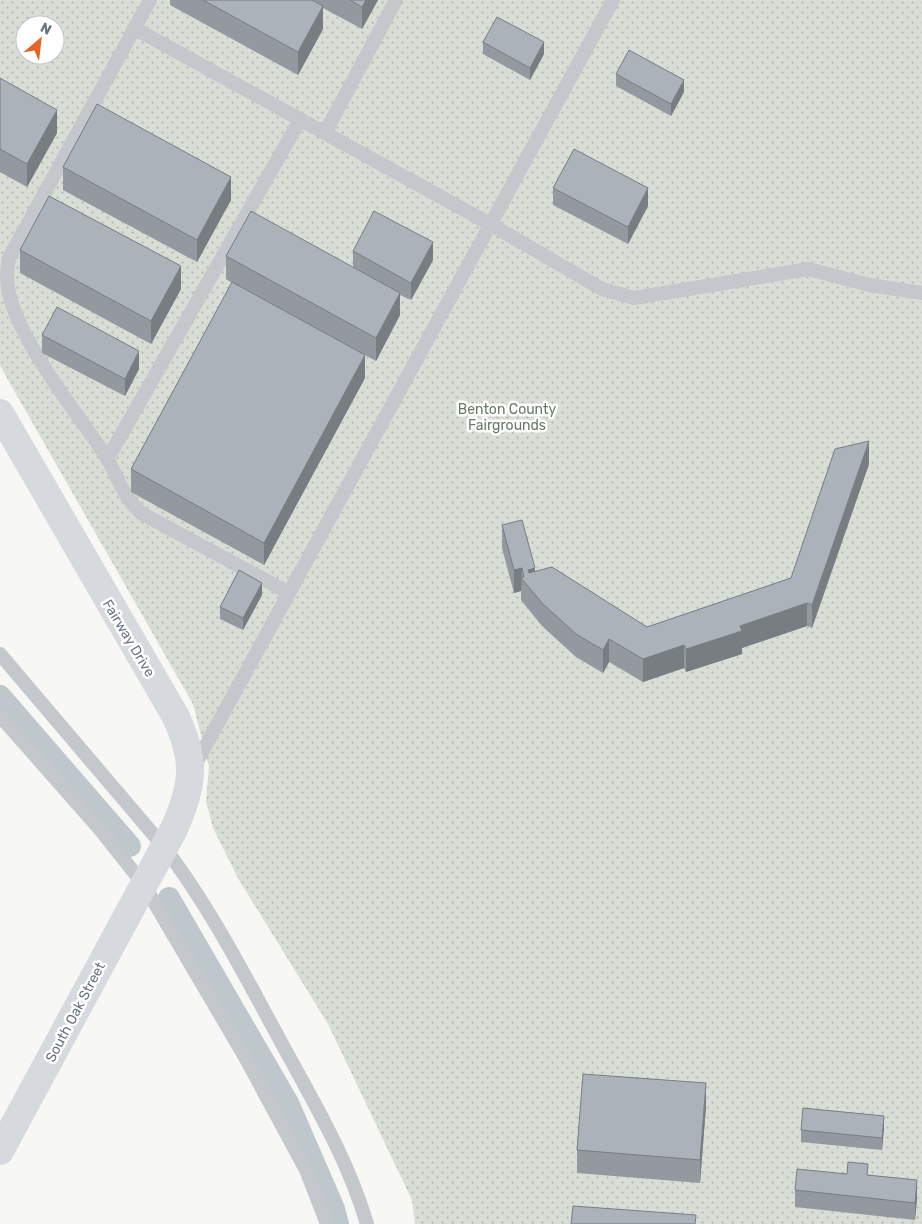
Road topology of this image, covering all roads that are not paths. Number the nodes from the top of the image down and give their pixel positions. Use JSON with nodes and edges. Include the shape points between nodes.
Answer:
{"nodes":[{"id":1,"x":150,"y":0,"type":"edge"},
{"id":2,"x":396,"y":0,"type":"edge"},
{"id":3,"x":613,"y":0,"type":"edge"},
{"id":4,"x":134,"y":28,"type":"junction"},
{"id":5,"x":300,"y":120,"type":"junction"},
{"id":6,"x":325,"y":134,"type":"junction"},
{"id":7,"x":490,"y":224,"type":"junction"},
{"id":8,"x":922,"y":293,"type":"edge"},
{"id":9,"x":0,"y":413,"type":"edge"},
{"id":10,"x":105,"y":454,"type":"junction"},
{"id":11,"x":289,"y":593,"type":"junction"},
{"id":12,"x":0,"y":654,"type":"edge"},
{"id":13,"x":0,"y":716,"type":"edge"},
{"id":14,"x":191,"y":773,"type":"junction"},
{"id":15,"x":164,"y":847,"type":"junction"},
{"id":16,"x":147,"y":879,"type":"junction"},
{"id":17,"x":0,"y":1152,"type":"edge"},
{"id":18,"x":327,"y":1224,"type":"edge"},
{"id":19,"x":367,"y":1224,"type":"edge"}],
"edges":[{"from":1,"to":4,"type":"lane"},
{"from":2,"to":6,"type":"lane"},
{"from":3,"to":7,"type":"lane"},
{"from":4,"to":5,"type":"lane"},
{"from":4,"to":10,"type":"lane","via":[[9,258],[7,278],[18,319],[58,388]]},
{"from":5,"to":6,"type":"lane"},
{"from":5,"to":10,"type":"lane","via":[[112,451]]},
{"from":6,"to":7,"type":"lane"},
{"from":7,"to":8,"type":"lane","via":[[602,290],[634,298],[808,269],[870,285]]},
{"from":7,"to":11,"type":"lane"},
{"from":9,"to":14,"type":"street","name":"Fairway Drive","via":[[176,717],[189,749]]},
{"from":10,"to":11,"type":"lane","via":[[121,490],[141,513]]},
{"from":11,"to":14,"type":"lane"},
{"from":12,"to":15,"type":"lane"},
{"from":13,"to":16,"type":"lane"},
{"from":14,"to":15,"type":"street","name":"Fairway Drive","via":[[183,807]]},
{"from":15,"to":16,"type":"street","name":"Fairway Drive"},
{"from":15,"to":19,"type":"lane","via":[[189,880],[252,988],[336,1144]]},
{"from":16,"to":17,"type":"street","name":"South Oak Street"},
{"from":16,"to":18,"type":"lane","via":[[306,1170]]}]}
